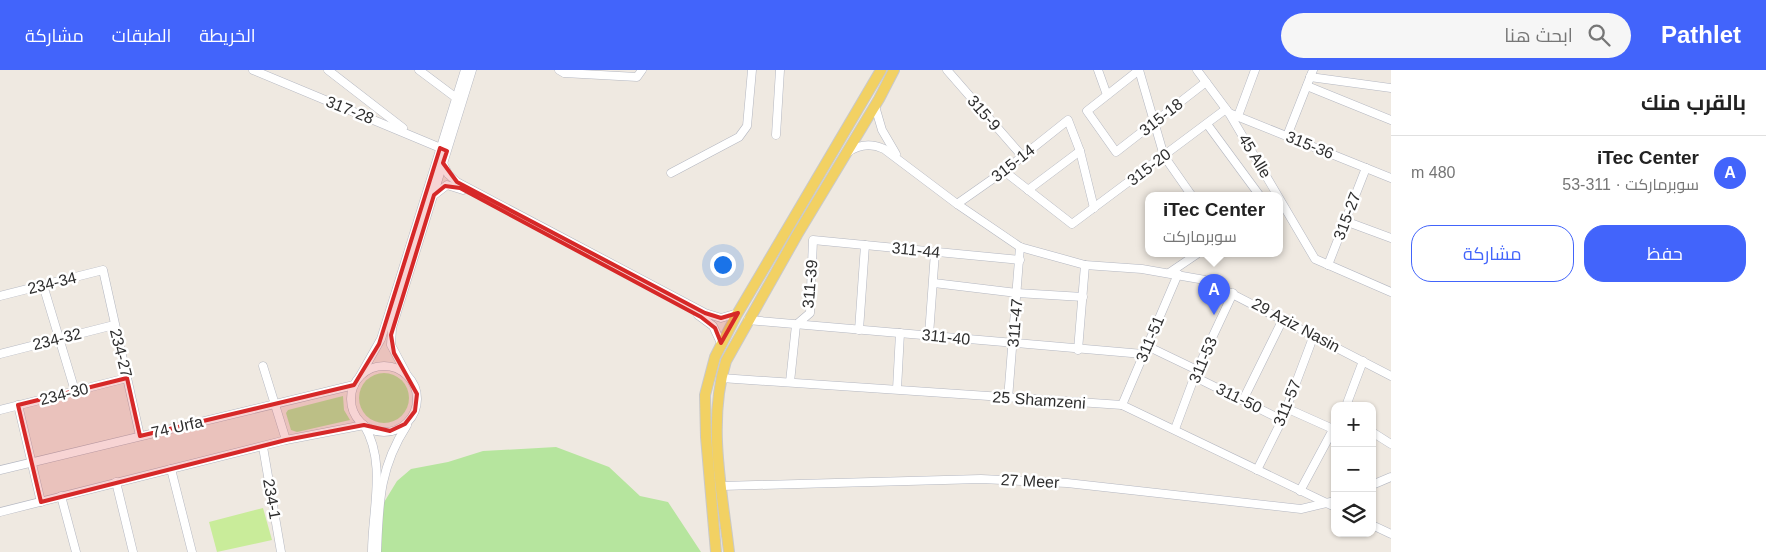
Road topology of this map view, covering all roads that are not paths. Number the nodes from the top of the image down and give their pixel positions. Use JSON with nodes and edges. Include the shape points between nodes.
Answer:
{"nodes":[{"id":1,"x":253,"y":70,"type":"edge"},
{"id":2,"x":328,"y":70,"type":"edge"},
{"id":3,"x":419,"y":70,"type":"edge"},
{"id":4,"x":465,"y":70,"type":"edge"},
{"id":5,"x":472,"y":70,"type":"edge"},
{"id":6,"x":559,"y":70,"type":"edge"},
{"id":7,"x":642,"y":70,"type":"edge"},
{"id":8,"x":752,"y":70,"type":"edge"},
{"id":9,"x":780,"y":70,"type":"edge"},
{"id":10,"x":881,"y":70,"type":"edge"},
{"id":11,"x":894,"y":70,"type":"edge"},
{"id":12,"x":947,"y":70,"type":"edge"},
{"id":13,"x":1098,"y":70,"type":"edge"},
{"id":14,"x":1139,"y":70,"type":"edge"},
{"id":15,"x":1197,"y":70,"type":"edge"},
{"id":16,"x":1256,"y":70,"type":"edge"},
{"id":17,"x":1311,"y":74,"type":"edge"},
{"id":18,"x":1206,"y":82,"type":"junction"},
{"id":19,"x":1307,"y":86,"type":"junction"},
{"id":20,"x":1391,"y":88,"type":"edge"},
{"id":21,"x":1107,"y":95,"type":"junction"},
{"id":22,"x":458,"y":100,"type":"junction"},
{"id":23,"x":875,"y":106,"type":"junction"},
{"id":24,"x":1227,"y":111,"type":"junction"},
{"id":25,"x":1238,"y":116,"type":"junction"},
{"id":26,"x":1391,"y":120,"type":"edge"},
{"id":27,"x":1154,"y":121,"type":"junction"},
{"id":28,"x":1207,"y":124,"type":"junction"},
{"id":29,"x":776,"y":135,"type":"dead end"},
{"id":30,"x":413,"y":136,"type":"junction"},
{"id":31,"x":1287,"y":136,"type":"junction"},
{"id":32,"x":444,"y":149,"type":"junction"},
{"id":33,"x":1080,"y":151,"type":"junction"},
{"id":34,"x":846,"y":153,"type":"junction"},
{"id":35,"x":1022,"y":156,"type":"junction"},
{"id":36,"x":1164,"y":156,"type":"junction"},
{"id":37,"x":900,"y":160,"type":"junction"},
{"id":38,"x":443,"y":163,"type":"junction"},
{"id":39,"x":1366,"y":168,"type":"junction"},
{"id":40,"x":1004,"y":171,"type":"junction"},
{"id":41,"x":671,"y":173,"type":"dead end"},
{"id":42,"x":1391,"y":178,"type":"edge"},
{"id":43,"x":1028,"y":190,"type":"junction"},
{"id":44,"x":1189,"y":192,"type":"edge"},
{"id":45,"x":1257,"y":192,"type":"edge"},
{"id":46,"x":1277,"y":192,"type":"edge"},
{"id":47,"x":434,"y":195,"type":"junction"},
{"id":48,"x":1283,"y":203,"type":"edge"},
{"id":49,"x":957,"y":204,"type":"junction"},
{"id":50,"x":1094,"y":208,"type":"junction"},
{"id":51,"x":1345,"y":220,"type":"junction"},
{"id":52,"x":786,"y":229,"type":"junction"},
{"id":53,"x":797,"y":235,"type":"junction"},
{"id":54,"x":1391,"y":238,"type":"edge"},
{"id":55,"x":813,"y":240,"type":"joint"},
{"id":56,"x":865,"y":245,"type":"junction"},
{"id":57,"x":1020,"y":247,"type":"junction"},
{"id":58,"x":935,"y":252,"type":"junction"},
{"id":59,"x":1192,"y":257,"type":"edge"},
{"id":60,"x":1020,"y":260,"type":"junction"},
{"id":61,"x":1085,"y":265,"type":"junction"},
{"id":62,"x":1328,"y":265,"type":"junction"},
{"id":63,"x":103,"y":270,"type":"joint"},
{"id":64,"x":1169,"y":273,"type":"junction"},
{"id":65,"x":1178,"y":274,"type":"junction"},
{"id":66,"x":934,"y":283,"type":"junction"},
{"id":67,"x":43,"y":285,"type":"junction"},
{"id":68,"x":1233,"y":292,"type":"junction"},
{"id":69,"x":1391,"y":292,"type":"edge"},
{"id":70,"x":1017,"y":293,"type":"junction"},
{"id":71,"x":0,"y":296,"type":"edge"},
{"id":72,"x":1083,"y":297,"type":"junction"},
{"id":73,"x":738,"y":313,"type":"junction"},
{"id":74,"x":1283,"y":318,"type":"junction"},
{"id":75,"x":748,"y":320,"type":"junction"},
{"id":76,"x":114,"y":324,"type":"junction"},
{"id":77,"x":796,"y":325,"type":"junction"},
{"id":78,"x":859,"y":330,"type":"junction"},
{"id":79,"x":900,"y":333,"type":"junction"},
{"id":80,"x":929,"y":335,"type":"junction"},
{"id":81,"x":1314,"y":335,"type":"junction"},
{"id":82,"x":60,"y":339,"type":"junction"},
{"id":83,"x":721,"y":343,"type":"junction"},
{"id":84,"x":1013,"y":344,"type":"junction"},
{"id":85,"x":1147,"y":346,"type":"junction"},
{"id":86,"x":1078,"y":350,"type":"junction"},
{"id":87,"x":0,"y":354,"type":"edge"},
{"id":88,"x":1143,"y":354,"type":"junction"},
{"id":89,"x":1363,"y":361,"type":"junction"},
{"id":90,"x":264,"y":366,"type":"dead end"},
{"id":91,"x":1196,"y":374,"type":"junction"},
{"id":92,"x":407,"y":375,"type":"junction"},
{"id":93,"x":360,"y":376,"type":"junction"},
{"id":94,"x":1391,"y":376,"type":"edge"},
{"id":95,"x":127,"y":378,"type":"junction"},
{"id":96,"x":721,"y":378,"type":"junction"},
{"id":97,"x":790,"y":382,"type":"junction"},
{"id":98,"x":354,"y":385,"type":"junction"},
{"id":99,"x":897,"y":389,"type":"junction"},
{"id":100,"x":75,"y":391,"type":"junction"},
{"id":101,"x":1008,"y":399,"type":"junction"},
{"id":102,"x":1243,"y":400,"type":"junction"},
{"id":103,"x":1348,"y":402,"type":"edge"},
{"id":104,"x":18,"y":405,"type":"junction"},
{"id":105,"x":274,"y":405,"type":"junction"},
{"id":106,"x":1122,"y":405,"type":"junction"},
{"id":107,"x":1286,"y":408,"type":"junction"},
{"id":108,"x":0,"y":410,"type":"edge"},
{"id":109,"x":409,"y":420,"type":"junction"},
{"id":110,"x":1282,"y":420,"type":"junction"},
{"id":111,"x":364,"y":425,"type":"junction"},
{"id":112,"x":717,"y":425,"type":"junction"},
{"id":113,"x":1331,"y":427,"type":"edge"},
{"id":114,"x":1175,"y":429,"type":"junction"},
{"id":115,"x":1331,"y":434,"type":"edge"},
{"id":116,"x":1376,"y":435,"type":"edge"},
{"id":117,"x":140,"y":436,"type":"junction"},
{"id":118,"x":286,"y":440,"type":"junction"},
{"id":119,"x":1391,"y":444,"type":"edge"},
{"id":120,"x":263,"y":446,"type":"junction"},
{"id":121,"x":31,"y":462,"type":"junction"},
{"id":122,"x":171,"y":468,"type":"junction"},
{"id":123,"x":0,"y":470,"type":"edge"},
{"id":124,"x":1257,"y":470,"type":"junction"},
{"id":125,"x":1391,"y":477,"type":"edge"},
{"id":126,"x":116,"y":482,"type":"junction"},
{"id":127,"x":1376,"y":483,"type":"edge"},
{"id":128,"x":722,"y":486,"type":"junction"},
{"id":129,"x":1300,"y":491,"type":"junction"},
{"id":130,"x":61,"y":496,"type":"junction"},
{"id":131,"x":41,"y":502,"type":"junction"},
{"id":132,"x":1331,"y":504,"type":"edge"},
{"id":133,"x":1331,"y":504,"type":"edge"},
{"id":134,"x":0,"y":512,"type":"edge"},
{"id":135,"x":1376,"y":527,"type":"edge"},
{"id":136,"x":1391,"y":534,"type":"edge"},
{"id":137,"x":74,"y":552,"type":"edge"},
{"id":138,"x":132,"y":552,"type":"edge"},
{"id":139,"x":192,"y":552,"type":"edge"},
{"id":140,"x":281,"y":552,"type":"edge"},
{"id":141,"x":372,"y":552,"type":"edge"},
{"id":142,"x":378,"y":552,"type":"edge"},
{"id":143,"x":716,"y":552,"type":"edge"},
{"id":144,"x":722,"y":552,"type":"edge"},
{"id":145,"x":729,"y":552,"type":"edge"}],
"edges":[{"from":1,"to":30,"type":"street","name":"317-28"},
{"from":2,"to":30,"type":"street"},
{"from":3,"to":22,"type":"street"},
{"from":4,"to":22,"type":"street"},
{"from":5,"to":22,"type":"street"},
{"from":6,"to":7,"type":"street","via":[[638,77]]},
{"from":8,"to":41,"type":"street","via":[[746,126],[739,137]]},
{"from":9,"to":29,"type":"street"},
{"from":10,"to":52,"type":"main road"},
{"from":11,"to":23,"type":"main road"},
{"from":12,"to":35,"type":"street","name":"315-9"},
{"from":13,"to":21,"type":"street"},
{"from":14,"to":21,"type":"street"},
{"from":14,"to":27,"type":"street"},
{"from":15,"to":18,"type":"street","name":"45 Alle"},
{"from":16,"to":25,"type":"street"},
{"from":17,"to":19,"type":"street"},
{"from":17,"to":20,"type":"street"},
{"from":18,"to":24,"type":"street","name":"45 Alle"},
{"from":18,"to":27,"type":"street","name":"315-18"},
{"from":19,"to":26,"type":"street"},
{"from":19,"to":31,"type":"street"},
{"from":21,"to":27,"type":"street","name":"315-18","via":[[1087,111],[1116,152]]},
{"from":22,"to":32,"type":"street"},
{"from":23,"to":34,"type":"main road"},
{"from":23,"to":37,"type":"street","name":"29 Aziz Nasin","via":[[886,138]]},
{"from":24,"to":25,"type":"street","name":"315-36"},
{"from":24,"to":28,"type":"street","name":"315-20"},
{"from":24,"to":46,"type":"street","name":"45 Alle"},
{"from":25,"to":31,"type":"street","name":"315-36"},
{"from":27,"to":36,"type":"street"},
{"from":28,"to":36,"type":"street","name":"315-20"},
{"from":28,"to":45,"type":"street"},
{"from":30,"to":32,"type":"street","name":"317-28"},
{"from":31,"to":39,"type":"street","name":"315-36"},
{"from":32,"to":38,"type":"street"},
{"from":32,"to":93,"type":"street","via":[[381,339]]},
{"from":33,"to":35,"type":"street","name":"315-14","via":[[1068,120]]},
{"from":33,"to":43,"type":"street"},
{"from":33,"to":50,"type":"street"},
{"from":34,"to":37,"type":"street","name":"29 Aziz Nasin","via":[[857,147],[874,145]]},
{"from":34,"to":53,"type":"main road"},
{"from":35,"to":40,"type":"street","name":"315-14"},
{"from":36,"to":44,"type":"street"},
{"from":36,"to":50,"type":"street","name":"315-20"},
{"from":37,"to":49,"type":"street","name":"29 Aziz Nasin"},
{"from":38,"to":47,"type":"street"},
{"from":38,"to":73,"type":"street","via":[[457,182],[705,313],[721,318]]},
{"from":39,"to":42,"type":"street","name":"315-36"},
{"from":39,"to":51,"type":"street","name":"315-27"},
{"from":40,"to":43,"type":"street"},
{"from":40,"to":49,"type":"street","name":"315-14"},
{"from":43,"to":50,"type":"street","name":"315-20","via":[[1072,224]]},
{"from":47,"to":83,"type":"street","via":[[447,185],[460,188],[702,317],[715,328]]},
{"from":47,"to":92,"type":"street","via":[[390,335],[392,348]]},
{"from":48,"to":62,"type":"street","name":"45 Alle","via":[[1314,259]]},
{"from":49,"to":57,"type":"street","name":"29 Aziz Nasin"},
{"from":51,"to":54,"type":"street"},
{"from":51,"to":62,"type":"street","name":"315-27"},
{"from":52,"to":53,"type":"main road"},
{"from":52,"to":73,"type":"main road"},
{"from":53,"to":75,"type":"main road"},
{"from":55,"to":56,"type":"street","name":"311-44"},
{"from":55,"to":77,"type":"street","name":"311-39","via":[[810,313]]},
{"from":56,"to":58,"type":"street","name":"311-44"},
{"from":56,"to":78,"type":"street"},
{"from":57,"to":60,"type":"street","name":"311-47"},
{"from":57,"to":61,"type":"street","name":"29 Aziz Nasin"},
{"from":58,"to":60,"type":"street","name":"311-44"},
{"from":58,"to":66,"type":"street"},
{"from":59,"to":64,"type":"street"},
{"from":60,"to":70,"type":"street","name":"311-47"},
{"from":61,"to":64,"type":"street","name":"29 Aziz Nasin"},
{"from":61,"to":72,"type":"street"},
{"from":62,"to":69,"type":"street","name":"45 Alle"},
{"from":63,"to":67,"type":"street","name":"234-34"},
{"from":63,"to":76,"type":"street","name":"234-27"},
{"from":64,"to":65,"type":"street","name":"29 Aziz Nasin"},
{"from":65,"to":68,"type":"street","name":"29 Aziz Nasin","via":[[1205,280]]},
{"from":65,"to":85,"type":"street","name":"311-51"},
{"from":66,"to":70,"type":"street"},
{"from":66,"to":80,"type":"street"},
{"from":67,"to":71,"type":"street","name":"234-34"},
{"from":67,"to":82,"type":"street"},
{"from":68,"to":74,"type":"street","name":"29 Aziz Nasin"},
{"from":68,"to":91,"type":"street","name":"311-53"},
{"from":70,"to":72,"type":"street"},
{"from":70,"to":84,"type":"street","name":"311-47"},
{"from":72,"to":86,"type":"street"},
{"from":73,"to":83,"type":"main road"},
{"from":74,"to":81,"type":"street","name":"29 Aziz Nasin"},
{"from":74,"to":102,"type":"street"},
{"from":75,"to":77,"type":"street","name":"311-40"},
{"from":75,"to":96,"type":"main road"},
{"from":76,"to":82,"type":"street","name":"234-32"},
{"from":76,"to":95,"type":"street","name":"234-27"},
{"from":77,"to":78,"type":"street","name":"311-40"},
{"from":77,"to":97,"type":"street","name":"311-39"},
{"from":78,"to":79,"type":"street","name":"311-40"},
{"from":79,"to":80,"type":"street","name":"311-40"},
{"from":79,"to":99,"type":"street"},
{"from":80,"to":84,"type":"street","name":"311-40"},
{"from":81,"to":89,"type":"street","name":"29 Aziz Nasin"},
{"from":81,"to":107,"type":"street","name":"311-57"},
{"from":82,"to":87,"type":"street","name":"234-32"},
{"from":82,"to":100,"type":"street"},
{"from":83,"to":143,"type":"main road","via":[[709,375],[704,412]]},
{"from":84,"to":86,"type":"street","name":"311-40"},
{"from":84,"to":101,"type":"street","name":"311-47"},
{"from":85,"to":88,"type":"street","name":"311-51"},
{"from":85,"to":91,"type":"street","name":"311-50"},
{"from":86,"to":88,"type":"street","name":"311-40"},
{"from":88,"to":106,"type":"street","name":"311-51"},
{"from":89,"to":94,"type":"street","name":"29 Aziz Nasin"},
{"from":89,"to":103,"type":"street"},
{"from":90,"to":105,"type":"street"},
{"from":91,"to":102,"type":"street","name":"311-50"},
{"from":91,"to":114,"type":"street","name":"311-53"},
{"from":92,"to":93,"type":"street","via":[[383,366]]},
{"from":92,"to":109,"type":"street","via":[[417,394],[416,406]]},
{"from":93,"to":98,"type":"street"},
{"from":95,"to":100,"type":"street","name":"234-30"},
{"from":95,"to":117,"type":"street","name":"234-27"},
{"from":96,"to":97,"type":"street","name":"25 Shamzeni"},
{"from":96,"to":112,"type":"main road"},
{"from":97,"to":99,"type":"street","name":"25 Shamzeni"},
{"from":98,"to":105,"type":"street","name":"74 Urfa"},
{"from":98,"to":111,"type":"street","via":[[352,407]]},
{"from":99,"to":101,"type":"street","name":"25 Shamzeni"},
{"from":100,"to":104,"type":"street","name":"234-30"},
{"from":101,"to":106,"type":"street","name":"25 Shamzeni"},
{"from":102,"to":110,"type":"street","name":"311-50"},
{"from":104,"to":108,"type":"street","name":"234-30"},
{"from":104,"to":121,"type":"street"},
{"from":105,"to":117,"type":"street","name":"74 Urfa"},
{"from":105,"to":118,"type":"street"},
{"from":106,"to":114,"type":"street","name":"25 Shamzeni"},
{"from":107,"to":110,"type":"street","name":"311-57"},
{"from":107,"to":113,"type":"street"},
{"from":109,"to":111,"type":"street","via":[[390,431]]},
{"from":109,"to":142,"type":"street","via":[[393,446],[384,472]]},
{"from":110,"to":124,"type":"street","name":"311-57"},
{"from":111,"to":118,"type":"street"},
{"from":111,"to":141,"type":"street","via":[[374,444],[377,460]]},
{"from":112,"to":128,"type":"main road"},
{"from":112,"to":144,"type":"main road","via":[[714,459]]},
{"from":114,"to":124,"type":"street","name":"25 Shamzeni"},
{"from":115,"to":129,"type":"street"},
{"from":116,"to":119,"type":"street"},
{"from":117,"to":121,"type":"street","name":"74 Urfa"},
{"from":118,"to":120,"type":"street"},
{"from":120,"to":122,"type":"street"},
{"from":120,"to":140,"type":"street","name":"234-1"},
{"from":121,"to":123,"type":"street","name":"74 Urfa"},
{"from":121,"to":131,"type":"street"},
{"from":122,"to":126,"type":"street"},
{"from":122,"to":139,"type":"street"},
{"from":124,"to":129,"type":"street","name":"25 Shamzeni"},
{"from":125,"to":127,"type":"street"},
{"from":126,"to":130,"type":"street"},
{"from":126,"to":138,"type":"street"},
{"from":128,"to":132,"type":"street","name":"27 Meer","via":[[981,479],[1067,482],[1261,506],[1301,508]]},
{"from":128,"to":145,"type":"main road"},
{"from":129,"to":133,"type":"street","name":"25 Shamzeni"},
{"from":130,"to":131,"type":"street"},
{"from":130,"to":137,"type":"street"},
{"from":131,"to":134,"type":"street"},
{"from":135,"to":136,"type":"street"}]}
